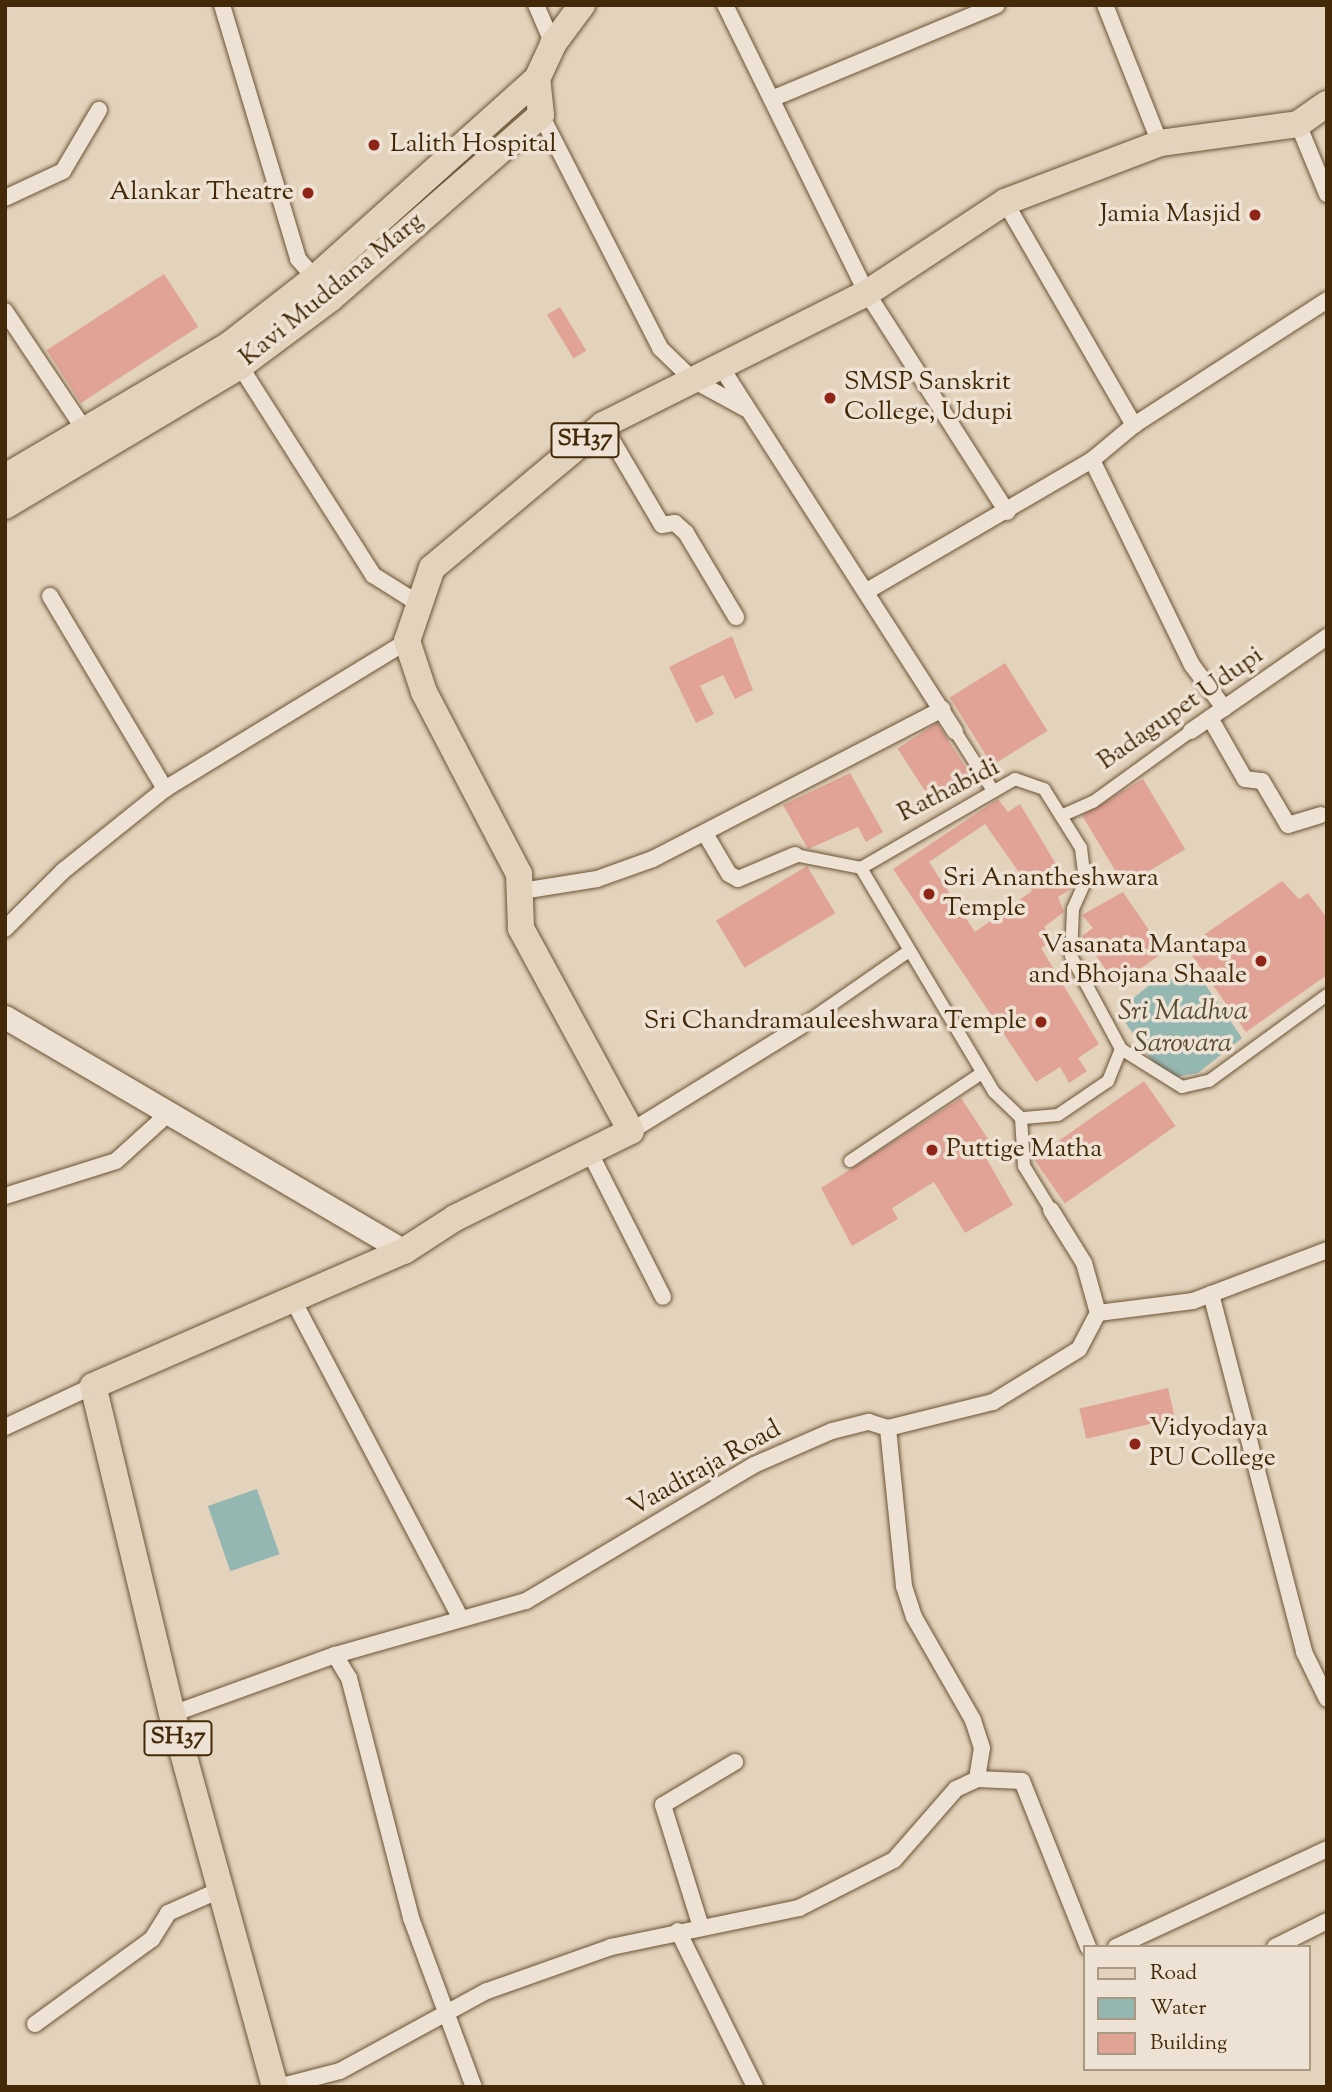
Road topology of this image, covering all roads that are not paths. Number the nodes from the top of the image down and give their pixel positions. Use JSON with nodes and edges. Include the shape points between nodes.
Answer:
{"nodes":[{"id":1,"x":222,"y":5,"type":"edge"},
{"id":2,"x":536,"y":5,"type":"edge"},
{"id":3,"x":582,"y":5,"type":"edge"},
{"id":4,"x":725,"y":5,"type":"edge"},
{"id":5,"x":997,"y":5,"type":"edge"},
{"id":6,"x":1105,"y":5,"type":"edge"},
{"id":7,"x":553,"y":44,"type":"junction"},
{"id":8,"x":537,"y":79,"type":"junction"},
{"id":9,"x":776,"y":97,"type":"junction"},
{"id":10,"x":1327,"y":104,"type":"edge"},
{"id":11,"x":99,"y":110,"type":"dead end"},
{"id":12,"x":541,"y":115,"type":"junction"},
{"id":13,"x":1298,"y":124,"type":"junction"},
{"id":14,"x":1160,"y":143,"type":"junction"},
{"id":15,"x":1327,"y":194,"type":"edge"},
{"id":16,"x":5,"y":198,"type":"edge"},
{"id":17,"x":1005,"y":202,"type":"junction"},
{"id":18,"x":315,"y":278,"type":"junction"},
{"id":19,"x":867,"y":293,"type":"junction"},
{"id":20,"x":1327,"y":300,"type":"edge"},
{"id":21,"x":5,"y":311,"type":"edge"},
{"id":22,"x":240,"y":366,"type":"junction"},
{"id":23,"x":721,"y":367,"type":"junction"},
{"id":24,"x":693,"y":380,"type":"junction"},
{"id":25,"x":750,"y":412,"type":"junction"},
{"id":26,"x":603,"y":425,"type":"junction"},
{"id":27,"x":1134,"y":425,"type":"junction"},
{"id":28,"x":86,"y":432,"type":"junction"},
{"id":29,"x":1093,"y":460,"type":"junction"},
{"id":30,"x":5,"y":477,"type":"edge"},
{"id":31,"x":5,"y":506,"type":"edge"},
{"id":32,"x":1007,"y":512,"type":"junction"},
{"id":33,"x":867,"y":591,"type":"junction"},
{"id":34,"x":50,"y":596,"type":"dead end"},
{"id":35,"x":415,"y":602,"type":"junction"},
{"id":36,"x":736,"y":617,"type":"dead end"},
{"id":37,"x":1327,"y":637,"type":"edge"},
{"id":38,"x":407,"y":641,"type":"junction"},
{"id":39,"x":1224,"y":708,"type":"junction"},
{"id":40,"x":942,"y":709,"type":"junction"},
{"id":41,"x":1210,"y":718,"type":"junction"},
{"id":42,"x":955,"y":731,"type":"joint"},
{"id":43,"x":1191,"y":731,"type":"joint"},
{"id":44,"x":164,"y":789,"type":"junction"},
{"id":45,"x":992,"y":789,"type":"junction"},
{"id":46,"x":1061,"y":816,"type":"junction"},
{"id":47,"x":1325,"y":817,"type":"edge"},
{"id":48,"x":706,"y":835,"type":"junction"},
{"id":49,"x":795,"y":855,"type":"joint"},
{"id":50,"x":861,"y":868,"type":"junction"},
{"id":51,"x":522,"y":891,"type":"junction"},
{"id":52,"x":5,"y":929,"type":"edge"},
{"id":53,"x":906,"y":953,"type":"junction"},
{"id":54,"x":1327,"y":995,"type":"edge"},
{"id":55,"x":5,"y":1017,"type":"edge"},
{"id":56,"x":801,"y":1026,"type":"joint"},
{"id":57,"x":1121,"y":1049,"type":"junction"},
{"id":58,"x":982,"y":1073,"type":"junction"},
{"id":59,"x":169,"y":1113,"type":"junction"},
{"id":60,"x":1021,"y":1118,"type":"junction"},
{"id":61,"x":631,"y":1131,"type":"junction"},
{"id":62,"x":591,"y":1155,"type":"junction"},
{"id":63,"x":850,"y":1161,"type":"dead end"},
{"id":64,"x":5,"y":1196,"type":"edge"},
{"id":65,"x":1051,"y":1210,"type":"joint"},
{"id":66,"x":1327,"y":1250,"type":"edge"},
{"id":67,"x":404,"y":1251,"type":"junction"},
{"id":68,"x":1211,"y":1294,"type":"junction"},
{"id":69,"x":663,"y":1297,"type":"dead end"},
{"id":70,"x":294,"y":1302,"type":"junction"},
{"id":71,"x":1098,"y":1313,"type":"junction"},
{"id":72,"x":93,"y":1386,"type":"junction"},
{"id":73,"x":5,"y":1427,"type":"edge"},
{"id":74,"x":888,"y":1428,"type":"junction"},
{"id":75,"x":460,"y":1617,"type":"junction"},
{"id":76,"x":335,"y":1655,"type":"junction"},
{"id":77,"x":1327,"y":1699,"type":"edge"},
{"id":78,"x":172,"y":1714,"type":"junction"},
{"id":79,"x":735,"y":1762,"type":"dead end"},
{"id":80,"x":977,"y":1779,"type":"junction"},
{"id":81,"x":1327,"y":1849,"type":"edge"},
{"id":82,"x":220,"y":1890,"type":"junction"},
{"id":83,"x":1327,"y":1921,"type":"edge"},
{"id":84,"x":701,"y":1927,"type":"junction"},
{"id":85,"x":678,"y":1931,"type":"junction"},
{"id":86,"x":1087,"y":1945,"type":"edge"},
{"id":87,"x":1120,"y":1945,"type":"edge"},
{"id":88,"x":1279,"y":1945,"type":"edge"},
{"id":89,"x":448,"y":2014,"type":"junction"},
{"id":90,"x":35,"y":2024,"type":"dead end"},
{"id":91,"x":760,"y":2086,"type":"edge"},
{"id":92,"x":277,"y":2087,"type":"edge"},
{"id":93,"x":474,"y":2087,"type":"edge"}],
"edges":[{"from":1,"to":18,"type":"street","via":[[298,259]]},
{"from":2,"to":7,"type":"street"},
{"from":3,"to":7,"type":"main road","name":"Kavi Muddana Marg"},
{"from":4,"to":9,"type":"street"},
{"from":5,"to":9,"type":"street"},
{"from":6,"to":14,"type":"street"},
{"from":7,"to":8,"type":"main road","name":"Kavi Muddana Marg"},
{"from":8,"to":12,"type":"main road"},
{"from":8,"to":18,"type":"main road","name":"Kavi Muddana Marg"},
{"from":9,"to":19,"type":"street"},
{"from":10,"to":13,"type":"main road","number":"SH37"},
{"from":11,"to":16,"type":"street","via":[[64,171]]},
{"from":12,"to":22,"type":"main road","name":"Kavi Muddana Marg","via":[[330,299]]},
{"from":12,"to":24,"type":"street","via":[[660,348]]},
{"from":13,"to":14,"type":"main road","number":"SH37"},
{"from":13,"to":15,"type":"street"},
{"from":14,"to":17,"type":"main road","number":"SH37"},
{"from":17,"to":19,"type":"main road","number":"SH37"},
{"from":17,"to":27,"type":"street"},
{"from":18,"to":28,"type":"main road","name":"Kavi Muddana Marg","via":[[229,345]]},
{"from":19,"to":23,"type":"main road","number":"SH37"},
{"from":19,"to":32,"type":"street"},
{"from":20,"to":27,"type":"street"},
{"from":21,"to":28,"type":"street"},
{"from":22,"to":31,"type":"main road","name":"Kavi Muddana Marg"},
{"from":22,"to":35,"type":"street","via":[[373,575]]},
{"from":23,"to":24,"type":"main road","number":"SH37"},
{"from":23,"to":25,"type":"street"},
{"from":24,"to":25,"type":"street"},
{"from":24,"to":26,"type":"main road","number":"SH37"},
{"from":25,"to":33,"type":"street"},
{"from":26,"to":35,"type":"main road","number":"SH37","via":[[472,530],[432,568]]},
{"from":26,"to":36,"type":"street","via":[[662,525],[675,523],[686,533]]},
{"from":27,"to":29,"type":"street"},
{"from":28,"to":30,"type":"main road","name":"Kavi Muddana Marg"},
{"from":29,"to":32,"type":"street"},
{"from":29,"to":39,"type":"street","via":[[1192,665]]},
{"from":32,"to":33,"type":"street"},
{"from":33,"to":40,"type":"street"},
{"from":34,"to":44,"type":"street"},
{"from":35,"to":38,"type":"main road","number":"SH37"},
{"from":37,"to":39,"type":"street","name":"Badagupet Udupi"},
{"from":38,"to":44,"type":"street"},
{"from":38,"to":51,"type":"main road","via":[[424,692]]},
{"from":39,"to":41,"type":"street","name":"Badagupet Udupi"},
{"from":40,"to":42,"type":"street"},
{"from":40,"to":48,"type":"street"},
{"from":41,"to":43,"type":"street","name":"Badagupet Udupi"},
{"from":41,"to":47,"type":"street","via":[[1245,779],[1262,781],[1288,825]]},
{"from":42,"to":45,"type":"street"},
{"from":43,"to":46,"type":"street","name":"Badagupet Udupi","via":[[1093,802]]},
{"from":44,"to":52,"type":"street","via":[[63,871]]},
{"from":45,"to":46,"type":"street","name":"Rathabidi","via":[[1016,779],[1044,789]]},
{"from":45,"to":50,"type":"street","name":"Rathabidi"},
{"from":46,"to":57,"type":"street","name":"Rathabidi","via":[[1081,848],[1085,882],[1073,909],[1071,956]]},
{"from":48,"to":49,"type":"street","via":[[729,874],[738,879]]},
{"from":48,"to":51,"type":"street","via":[[597,879]]},
{"from":49,"to":50,"type":"street"},
{"from":50,"to":53,"type":"street"},
{"from":51,"to":61,"type":"main road","via":[[521,929]]},
{"from":53,"to":56,"type":"street"},
{"from":53,"to":58,"type":"street"},
{"from":54,"to":57,"type":"street","via":[[1209,1081],[1182,1087]]},
{"from":55,"to":59,"type":"main road"},
{"from":56,"to":61,"type":"street"},
{"from":57,"to":60,"type":"street","via":[[1108,1081],[1082,1102],[1058,1115]]},
{"from":58,"to":60,"type":"street"},
{"from":58,"to":63,"type":"street"},
{"from":59,"to":64,"type":"street","via":[[116,1161]]},
{"from":59,"to":67,"type":"main road"},
{"from":60,"to":65,"type":"street","via":[[1024,1166]]},
{"from":61,"to":62,"type":"main road"},
{"from":62,"to":67,"type":"main road","via":[[456,1218]]},
{"from":62,"to":69,"type":"street"},
{"from":65,"to":71,"type":"street","via":[[1084,1263]]},
{"from":66,"to":68,"type":"street"},
{"from":67,"to":70,"type":"main road"},
{"from":68,"to":71,"type":"street","via":[[1133,1313]]},
{"from":68,"to":77,"type":"street","via":[[1304,1652]]},
{"from":70,"to":72,"type":"main road"},
{"from":70,"to":75,"type":"street"},
{"from":71,"to":74,"type":"street","name":"Vaadiraja Road","via":[[1079,1349],[993,1402]]},
{"from":72,"to":73,"type":"street"},
{"from":72,"to":78,"type":"main road","number":"SH37"},
{"from":74,"to":75,"type":"street","name":"Vaadiraja Road","via":[[869,1422],[831,1431],[754,1465],[526,1601]]},
{"from":74,"to":80,"type":"street","via":[[904,1586],[914,1617],[974,1720],[982,1748]]},
{"from":75,"to":76,"type":"street","name":"Vaadiraja Road"},
{"from":76,"to":78,"type":"street","name":"Vaadiraja Road"},
{"from":76,"to":89,"type":"street","via":[[349,1678],[411,1918]]},
{"from":78,"to":82,"type":"main road","number":"SH37"},
{"from":79,"to":84,"type":"street","via":[[663,1805]]},
{"from":80,"to":84,"type":"street","via":[[956,1789],[894,1860],[799,1908]]},
{"from":80,"to":86,"type":"street","via":[[1022,1781]]},
{"from":81,"to":87,"type":"street"},
{"from":82,"to":90,"type":"street","via":[[164,1916],[152,1939]]},
{"from":82,"to":92,"type":"main road","number":"SH37"},
{"from":83,"to":88,"type":"street"},
{"from":84,"to":85,"type":"street"},
{"from":85,"to":89,"type":"street","via":[[530,1976]]},
{"from":85,"to":91,"type":"street"},
{"from":89,"to":92,"type":"street","via":[[340,2071]]},
{"from":89,"to":93,"type":"street"}]}
